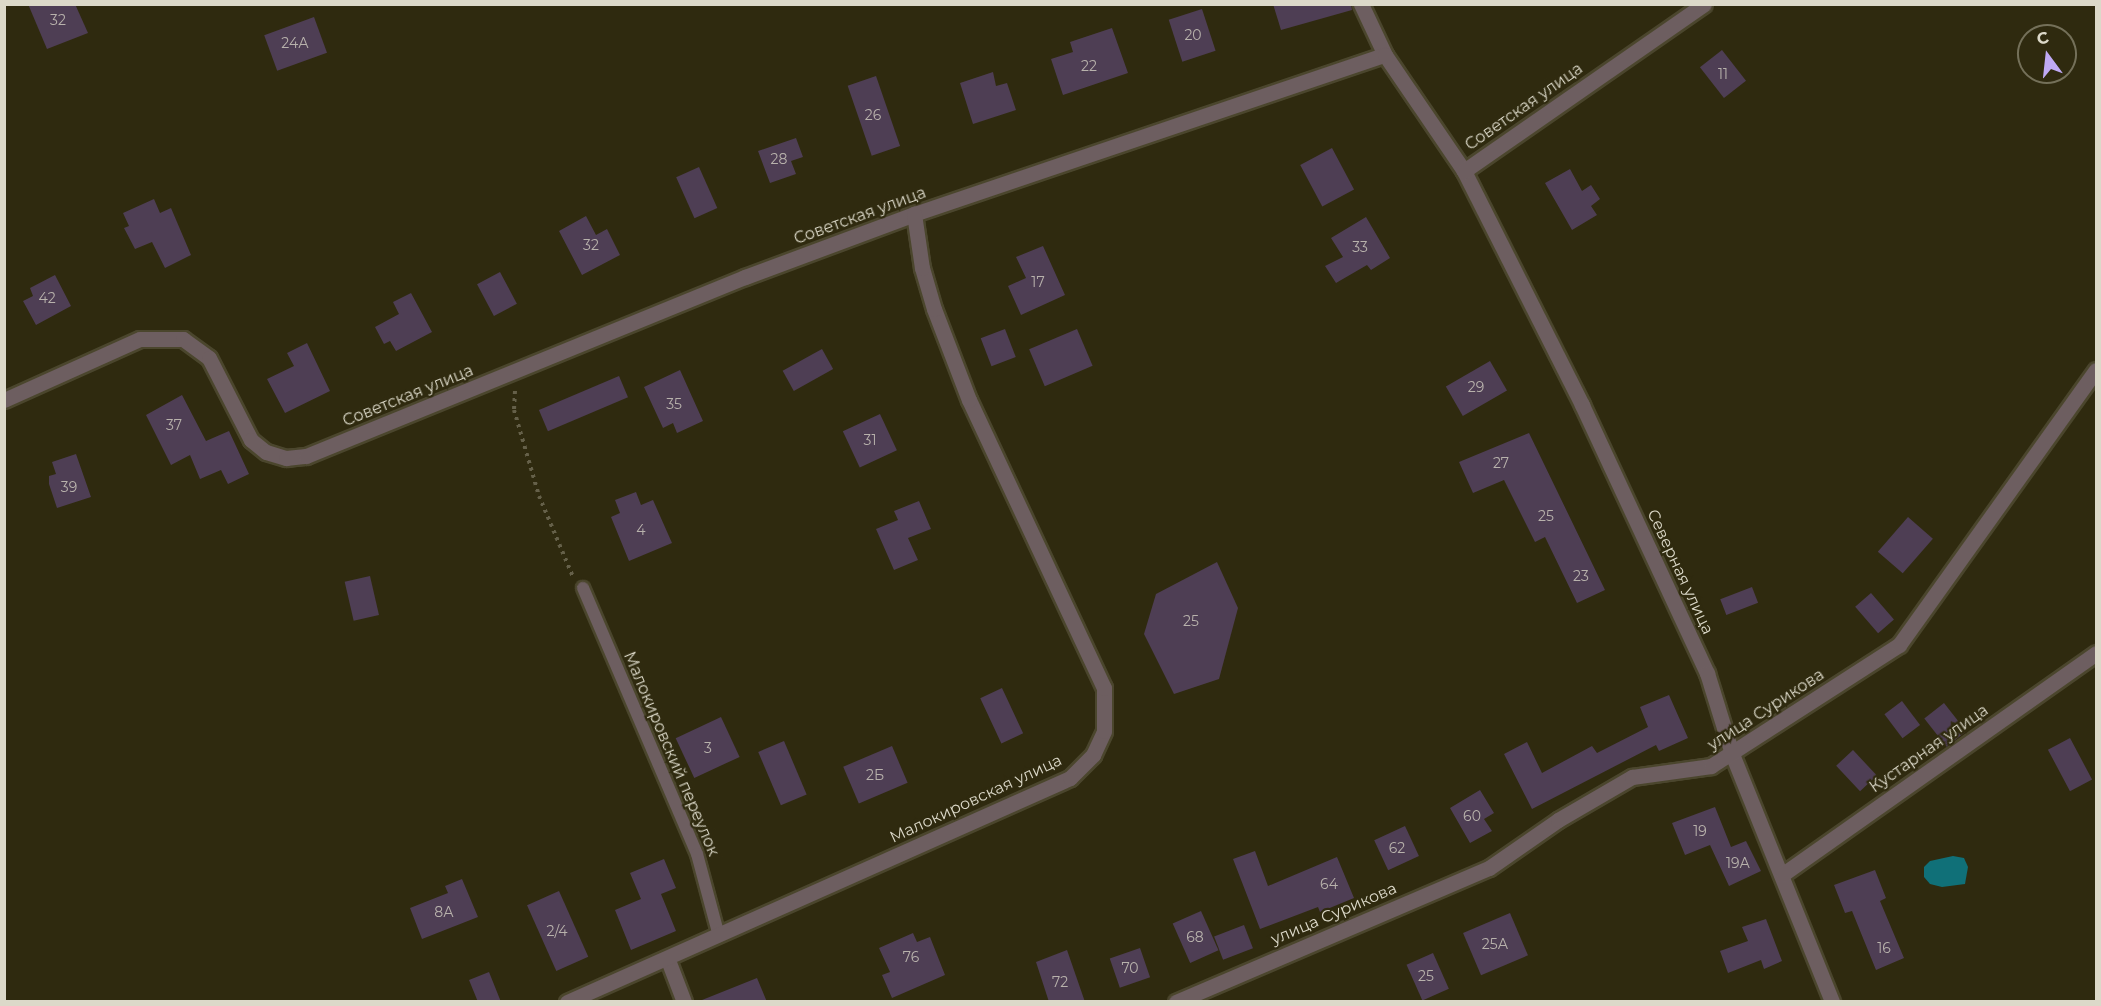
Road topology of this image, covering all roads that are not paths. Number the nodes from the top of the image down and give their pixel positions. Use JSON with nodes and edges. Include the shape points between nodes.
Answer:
{"nodes":[{"id":1,"x":1361,"y":4,"type":"edge"},
{"id":2,"x":1704,"y":4,"type":"edge"},
{"id":3,"x":1385,"y":55,"type":"junction"},
{"id":4,"x":1464,"y":171,"type":"junction"},
{"id":5,"x":914,"y":214,"type":"junction"},
{"id":6,"x":2097,"y":370,"type":"edge"},
{"id":7,"x":4,"y":400,"type":"edge"},
{"id":8,"x":583,"y":588,"type":"road end"},
{"id":9,"x":2097,"y":653,"type":"edge"},
{"id":10,"x":1732,"y":754,"type":"junction"},
{"id":11,"x":1783,"y":874,"type":"junction"},
{"id":12,"x":719,"y":936,"type":"junction"},
{"id":13,"x":668,"y":960,"type":"junction"},
{"id":14,"x":567,"y":1002,"type":"edge"},
{"id":15,"x":684,"y":1002,"type":"edge"},
{"id":16,"x":1176,"y":1002,"type":"edge"},
{"id":17,"x":1832,"y":1002,"type":"edge"}],
"edges":[{"from":1,"to":3,"type":"street"},
{"from":2,"to":4,"type":"street","name":"Советская улица"},
{"from":3,"to":4,"type":"street","name":"Советская улица"},
{"from":3,"to":5,"type":"street","name":"Советская улица"},
{"from":4,"to":10,"type":"street","name":"Северная улица","via":[[1582,405],[1707,674]]},
{"from":5,"to":7,"type":"street","name":"Советская улица","via":[[745,277],[350,440],[286,458],[266,452],[251,440],[209,358],[183,339],[140,339]]},
{"from":5,"to":12,"type":"street","name":"Малокировская улица","via":[[922,268],[934,309],[969,400],[1104,688],[1104,731],[1093,755],[1070,778]]},
{"from":6,"to":10,"type":"street","name":"улица Сурикова","via":[[1899,645]]},
{"from":8,"to":12,"type":"lane","name":"Малокировский переулок","via":[[697,854]]},
{"from":9,"to":11,"type":"street","name":"Кустарная улица"},
{"from":10,"to":11,"type":"street","name":"Северная улица"},
{"from":10,"to":16,"type":"street","name":"улица Сурикова","via":[[1711,765],[1632,777],[1558,820],[1489,868]]},
{"from":11,"to":17,"type":"street","name":"Северная улица"},
{"from":12,"to":13,"type":"street","name":"Малокировская улица"},
{"from":13,"to":14,"type":"street","name":"Малокировская улица"},
{"from":13,"to":15,"type":"street"}]}
